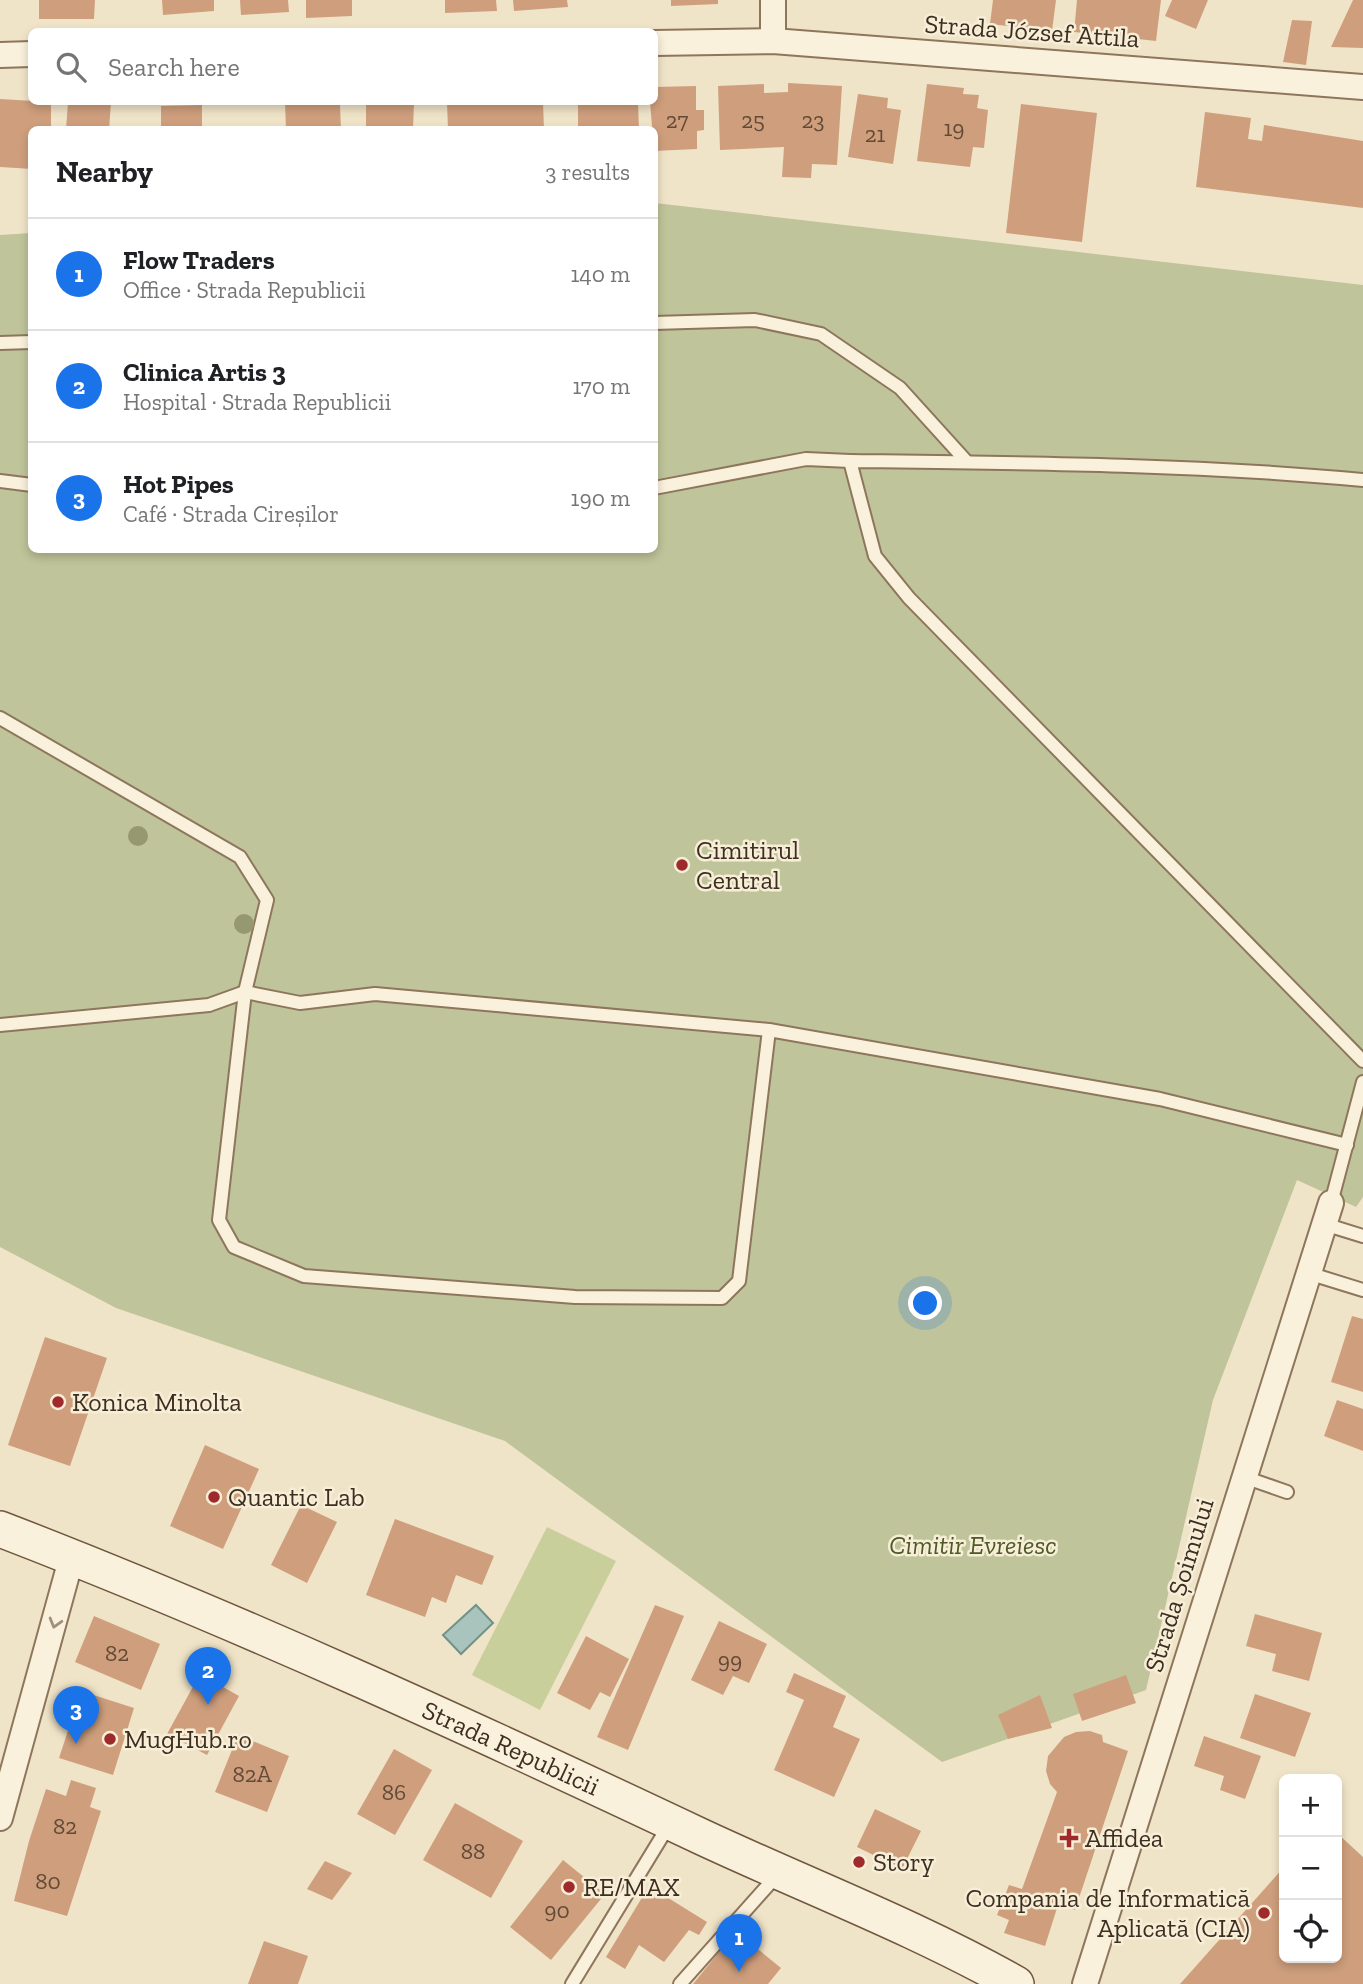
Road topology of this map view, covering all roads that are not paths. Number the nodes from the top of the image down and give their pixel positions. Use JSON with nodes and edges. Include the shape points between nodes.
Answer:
{"nodes":[{"id":1,"x":773,"y":0,"type":"edge"},
{"id":2,"x":773,"y":40,"type":"junction"},
{"id":3,"x":658,"y":43,"type":"edge"},
{"id":4,"x":28,"y":54,"type":"edge"},
{"id":5,"x":0,"y":55,"type":"edge"},
{"id":6,"x":1363,"y":87,"type":"edge"},
{"id":7,"x":658,"y":323,"type":"edge"},
{"id":8,"x":28,"y":342,"type":"edge"},
{"id":9,"x":0,"y":343,"type":"edge"},
{"id":10,"x":850,"y":461,"type":"junction"},
{"id":11,"x":967,"y":462,"type":"junction"},
{"id":12,"x":1363,"y":480,"type":"edge"},
{"id":13,"x":0,"y":481,"type":"edge"},
{"id":14,"x":28,"y":484,"type":"edge"},
{"id":15,"x":658,"y":487,"type":"edge"},
{"id":16,"x":0,"y":718,"type":"edge"},
{"id":17,"x":245,"y":992,"type":"junction"},
{"id":18,"x":0,"y":1025,"type":"edge"},
{"id":19,"x":769,"y":1030,"type":"junction"},
{"id":20,"x":1363,"y":1061,"type":"edge"},
{"id":21,"x":1363,"y":1082,"type":"edge"},
{"id":22,"x":1347,"y":1145,"type":"junction"},
{"id":23,"x":1328,"y":1214,"type":"junction"},
{"id":24,"x":1363,"y":1236,"type":"edge"},
{"id":25,"x":1308,"y":1273,"type":"junction"},
{"id":26,"x":1363,"y":1290,"type":"edge"},
{"id":27,"x":1244,"y":1477,"type":"junction"},
{"id":28,"x":1287,"y":1492,"type":"dead end"},
{"id":29,"x":0,"y":1528,"type":"edge"},
{"id":30,"x":72,"y":1556,"type":"junction"},
{"id":31,"x":0,"y":1818,"type":"edge"},
{"id":32,"x":670,"y":1822,"type":"junction"},
{"id":33,"x":779,"y":1873,"type":"junction"},
{"id":34,"x":572,"y":1984,"type":"edge"},
{"id":35,"x":680,"y":1984,"type":"edge"},
{"id":36,"x":1016,"y":1984,"type":"edge"},
{"id":37,"x":1085,"y":1984,"type":"edge"}],
"edges":[{"from":1,"to":2,"type":"street"},
{"from":2,"to":3,"type":"street","name":"Strada József Attila"},
{"from":2,"to":6,"type":"street","name":"Strada József Attila"},
{"from":4,"to":5,"type":"street"},
{"from":7,"to":11,"type":"lane","via":[[755,320],[821,334],[900,388]]},
{"from":8,"to":9,"type":"lane"},
{"from":10,"to":11,"type":"lane"},
{"from":10,"to":15,"type":"lane","via":[[806,459]]},
{"from":10,"to":20,"type":"lane","via":[[875,556],[909,598]]},
{"from":11,"to":12,"type":"lane","via":[[1109,463]]},
{"from":13,"to":14,"type":"lane"},
{"from":16,"to":17,"type":"lane","via":[[240,857],[267,900]]},
{"from":17,"to":18,"type":"lane","via":[[209,1004]]},
{"from":17,"to":19,"type":"lane","via":[[300,1003],[375,994]]},
{"from":17,"to":19,"type":"lane","via":[[219,1220],[234,1247],[304,1276],[575,1297],[722,1298],[739,1281]]},
{"from":19,"to":22,"type":"lane","via":[[1160,1099]]},
{"from":21,"to":22,"type":"lane"},
{"from":22,"to":23,"type":"lane"},
{"from":23,"to":24,"type":"lane"},
{"from":23,"to":25,"type":"street","name":"Strada Șoimului"},
{"from":25,"to":26,"type":"lane"},
{"from":25,"to":27,"type":"street","name":"Strada Șoimului"},
{"from":27,"to":28,"type":"lane"},
{"from":27,"to":37,"type":"street","name":"Strada Șoimului"},
{"from":29,"to":30,"type":"street","name":"Strada Republicii"},
{"from":30,"to":31,"type":"street","one_way":true},
{"from":30,"to":32,"type":"street","name":"Strada Republicii","via":[[458,1722]]},
{"from":32,"to":33,"type":"street","name":"Strada Republicii"},
{"from":32,"to":34,"type":"lane"},
{"from":33,"to":35,"type":"lane"},
{"from":33,"to":36,"type":"street","name":"Strada Republicii","via":[[962,1954]]}]}
